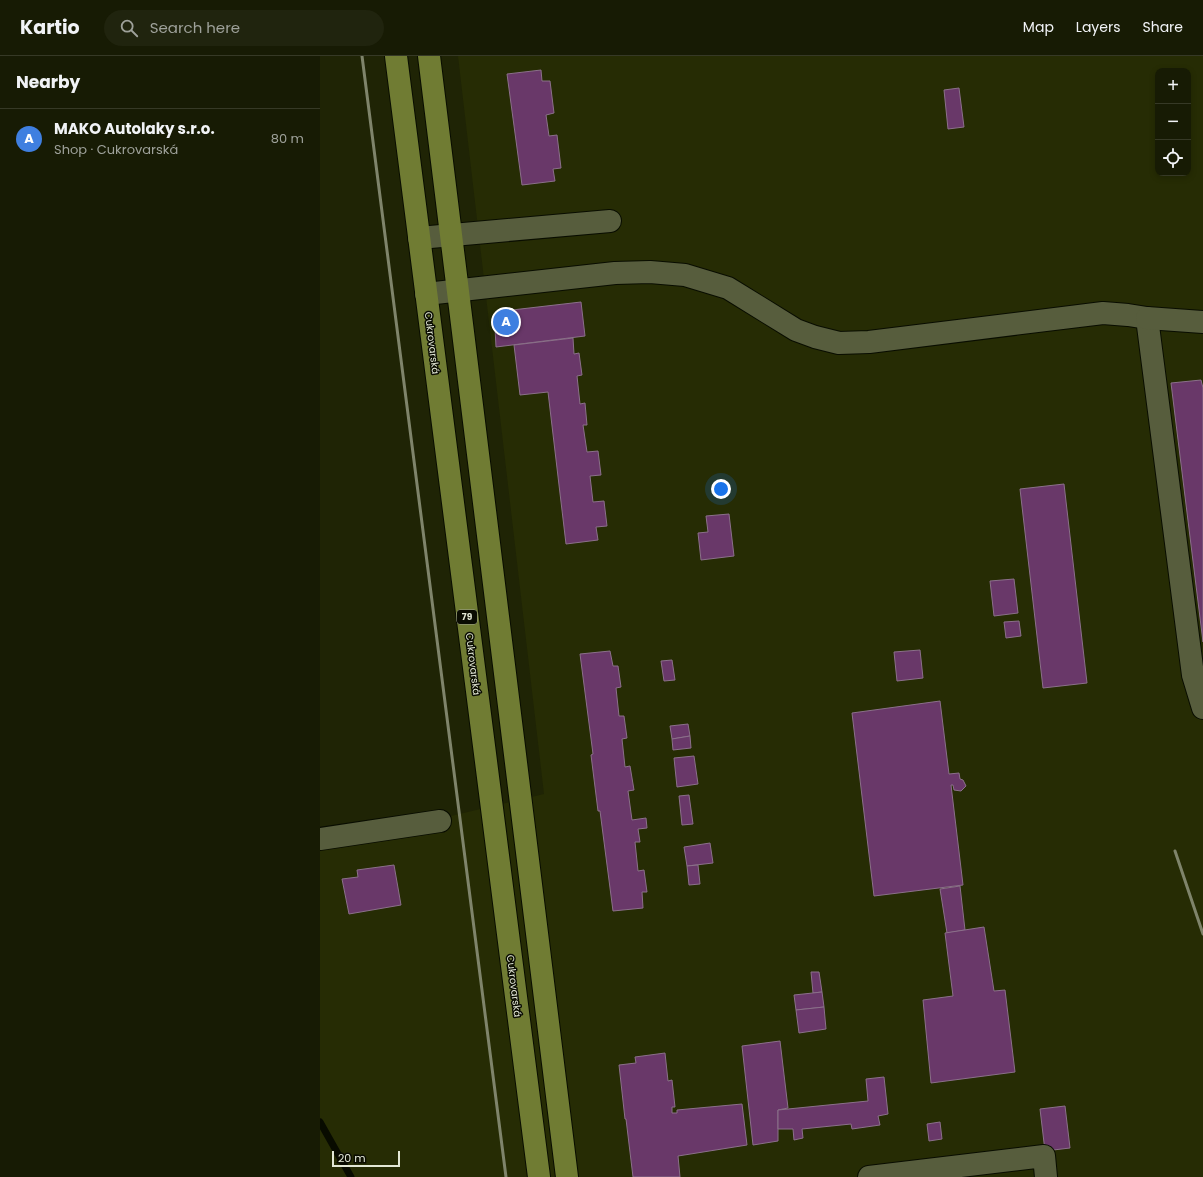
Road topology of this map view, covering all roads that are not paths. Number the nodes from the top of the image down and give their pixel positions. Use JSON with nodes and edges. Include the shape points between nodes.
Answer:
{"nodes":[{"id":1,"x":396,"y":56,"type":"edge"},
{"id":2,"x":429,"y":56,"type":"edge"},
{"id":3,"x":610,"y":221,"type":"dead end"},
{"id":4,"x":451,"y":236,"type":"junction"},
{"id":5,"x":419,"y":238,"type":"junction"},
{"id":6,"x":458,"y":291,"type":"junction"},
{"id":7,"x":426,"y":294,"type":"junction"},
{"id":8,"x":1147,"y":318,"type":"junction"},
{"id":9,"x":1203,"y":322,"type":"edge"},
{"id":10,"x":1203,"y":708,"type":"edge"},
{"id":11,"x":440,"y":821,"type":"dead end"},
{"id":12,"x":320,"y":839,"type":"edge"},
{"id":13,"x":970,"y":1171,"type":"edge"},
{"id":14,"x":539,"y":1177,"type":"edge"},
{"id":15,"x":567,"y":1177,"type":"edge"},
{"id":16,"x":869,"y":1177,"type":"edge"},
{"id":17,"x":1046,"y":1177,"type":"edge"}],
"edges":[{"from":1,"to":5,"type":"main road","name":"Cukrovarská","number":"79"},
{"from":2,"to":4,"type":"main road"},
{"from":3,"to":4,"type":"street"},
{"from":4,"to":5,"type":"street"},
{"from":4,"to":6,"type":"main road"},
{"from":5,"to":7,"type":"main road","name":"Cukrovarská","number":"79"},
{"from":6,"to":7,"type":"street"},
{"from":6,"to":8,"type":"street","via":[[615,274],[650,272],[685,275],[728,288],[796,330],[839,343],[868,342],[1103,313]]},
{"from":6,"to":15,"type":"main road"},
{"from":7,"to":14,"type":"main road","name":"Cukrovarská","number":"79"},
{"from":8,"to":9,"type":"street"},
{"from":8,"to":10,"type":"street","via":[[1193,675]]},
{"from":11,"to":12,"type":"street"},
{"from":13,"to":16,"type":"street"},
{"from":13,"to":17,"type":"street","via":[[1044,1156]]}]}
